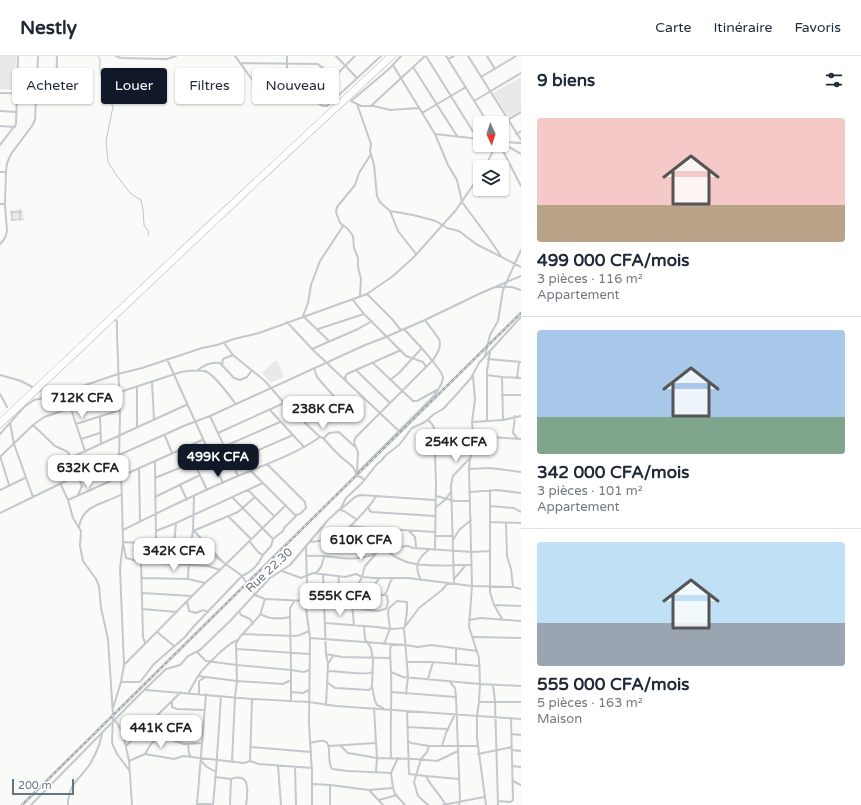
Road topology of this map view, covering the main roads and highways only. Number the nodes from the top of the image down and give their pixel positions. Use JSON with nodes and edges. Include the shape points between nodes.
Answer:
{"nodes":[{"id":1,"x":389,"y":56,"type":"edge"},
{"id":2,"x":394,"y":56,"type":"edge"},
{"id":3,"x":347,"y":100,"type":"junction"},
{"id":4,"x":36,"y":389,"type":"junction"},
{"id":5,"x":0,"y":421,"type":"edge"},
{"id":6,"x":0,"y":426,"type":"edge"}],
"edges":[{"from":1,"to":3,"type":"main road"},
{"from":2,"to":3,"type":"main road"},
{"from":3,"to":4,"type":"main road"},
{"from":3,"to":4,"type":"main road"},
{"from":4,"to":5,"type":"main road"},
{"from":4,"to":6,"type":"main road"}]}
